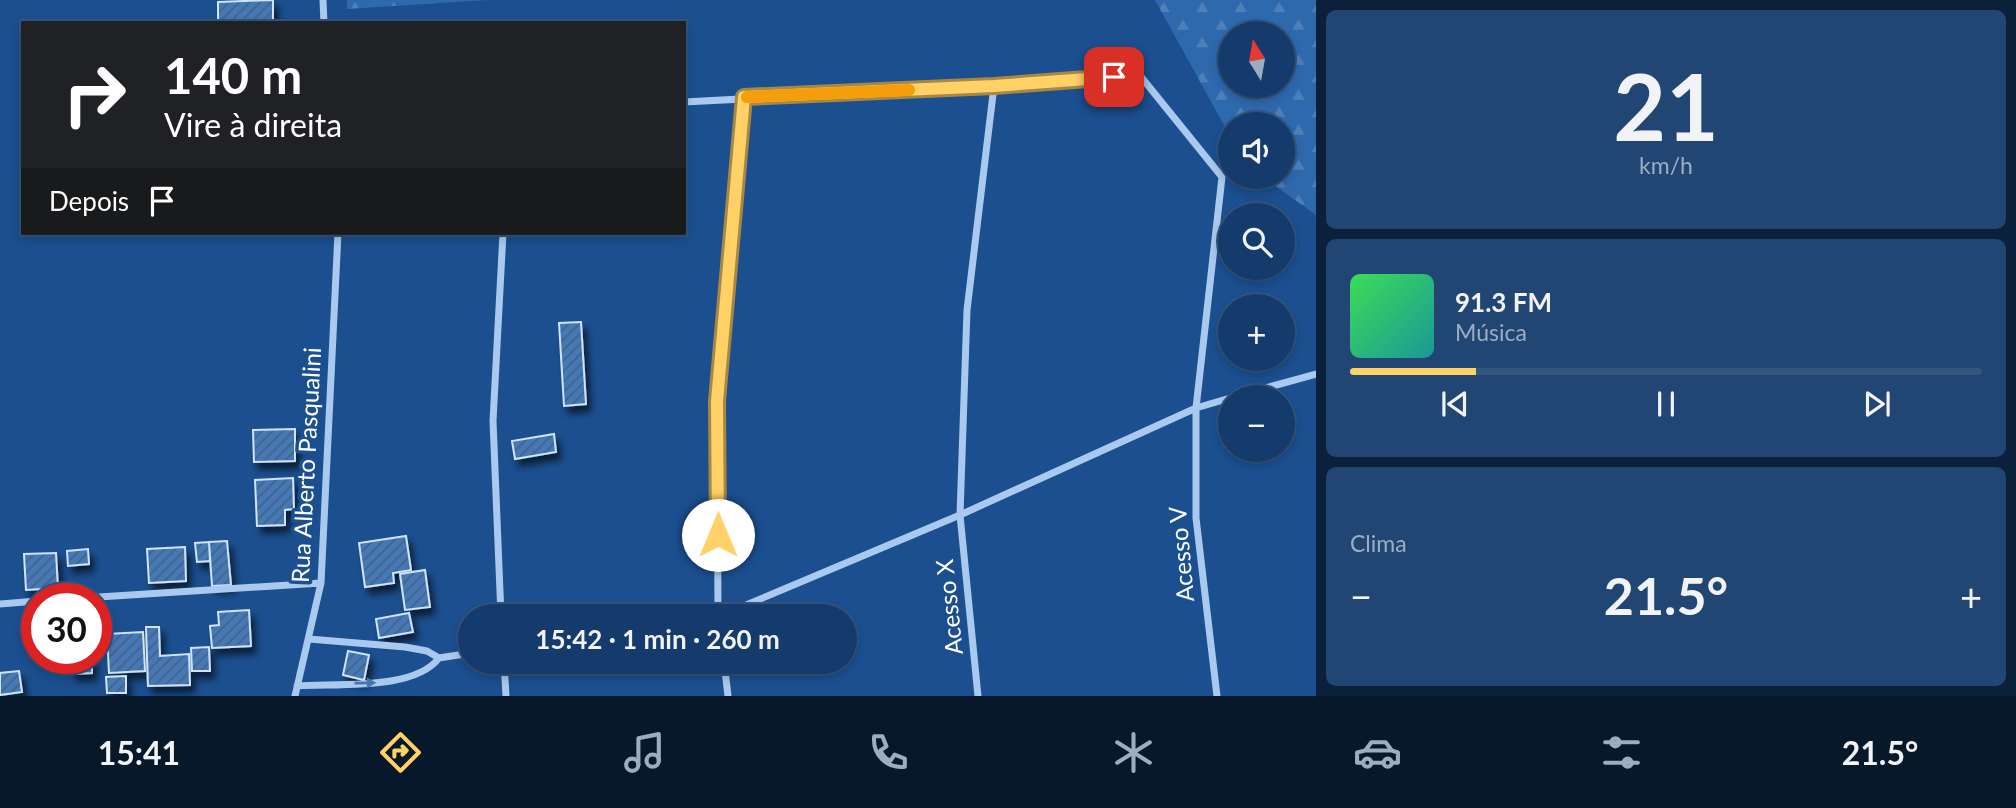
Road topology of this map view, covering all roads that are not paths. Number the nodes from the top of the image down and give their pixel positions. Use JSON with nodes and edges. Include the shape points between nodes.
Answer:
{"nodes":[{"id":1,"x":323,"y":0,"type":"edge"},
{"id":2,"x":324,"y":21,"type":"edge"},
{"id":3,"x":994,"y":86,"type":"junction"},
{"id":4,"x":744,"y":97,"type":"junction"},
{"id":5,"x":686,"y":102,"type":"edge"},
{"id":6,"x":338,"y":235,"type":"edge"},
{"id":7,"x":503,"y":235,"type":"edge"},
{"id":8,"x":1316,"y":374,"type":"edge"},
{"id":9,"x":1278,"y":385,"type":"edge"},
{"id":10,"x":1218,"y":402,"type":"edge"},
{"id":11,"x":1196,"y":408,"type":"junction"},
{"id":12,"x":960,"y":515,"type":"junction"},
{"id":13,"x":321,"y":583,"type":"junction"},
{"id":14,"x":112,"y":596,"type":"edge"},
{"id":15,"x":21,"y":602,"type":"edge"},
{"id":16,"x":0,"y":604,"type":"edge"},
{"id":17,"x":501,"y":604,"type":"edge"},
{"id":18,"x":719,"y":604,"type":"edge"},
{"id":19,"x":748,"y":604,"type":"edge"},
{"id":20,"x":309,"y":639,"type":"junction"},
{"id":21,"x":458,"y":655,"type":"edge"},
{"id":22,"x":439,"y":658,"type":"junction"},
{"id":23,"x":505,"y":674,"type":"edge"},
{"id":24,"x":725,"y":674,"type":"edge"},
{"id":25,"x":297,"y":686,"type":"junction"},
{"id":26,"x":295,"y":696,"type":"edge"},
{"id":27,"x":506,"y":696,"type":"edge"},
{"id":28,"x":728,"y":696,"type":"edge"},
{"id":29,"x":978,"y":696,"type":"edge"},
{"id":30,"x":1217,"y":696,"type":"edge"}],
"edges":[{"from":1,"to":2,"type":"street"},
{"from":3,"to":4,"type":"street"},
{"from":3,"to":11,"type":"street","name":"Acesso V","via":[[1137,75],[1220,171]]},
{"from":3,"to":12,"type":"street","name":"Acesso X","via":[[967,310]]},
{"from":4,"to":5,"type":"street"},
{"from":4,"to":18,"type":"street","via":[[717,401]]},
{"from":6,"to":13,"type":"street","name":"Rua Alberto Pasqualini"},
{"from":7,"to":17,"type":"street","via":[[493,421]]},
{"from":8,"to":9,"type":"street"},
{"from":10,"to":11,"type":"street"},
{"from":11,"to":12,"type":"street"},
{"from":11,"to":30,"type":"street","name":"Acesso V","via":[[1196,518]]},
{"from":12,"to":19,"type":"street"},
{"from":12,"to":29,"type":"street","name":"Acesso X"},
{"from":13,"to":14,"type":"street"},
{"from":13,"to":20,"type":"street","name":"Rua Alberto Pasqualini"},
{"from":15,"to":16,"type":"street"},
{"from":20,"to":22,"type":"street","via":[[417,649]]},
{"from":20,"to":25,"type":"street","name":"Rua Alberto Pasqualini"},
{"from":21,"to":22,"type":"street"},
{"from":25,"to":22,"type":"street","one_way":true,"via":[[393,680],[416,675]]},
{"from":23,"to":27,"type":"street"},
{"from":24,"to":28,"type":"street"},
{"from":25,"to":26,"type":"street","name":"Rua Alberto Pasqualini"}]}
